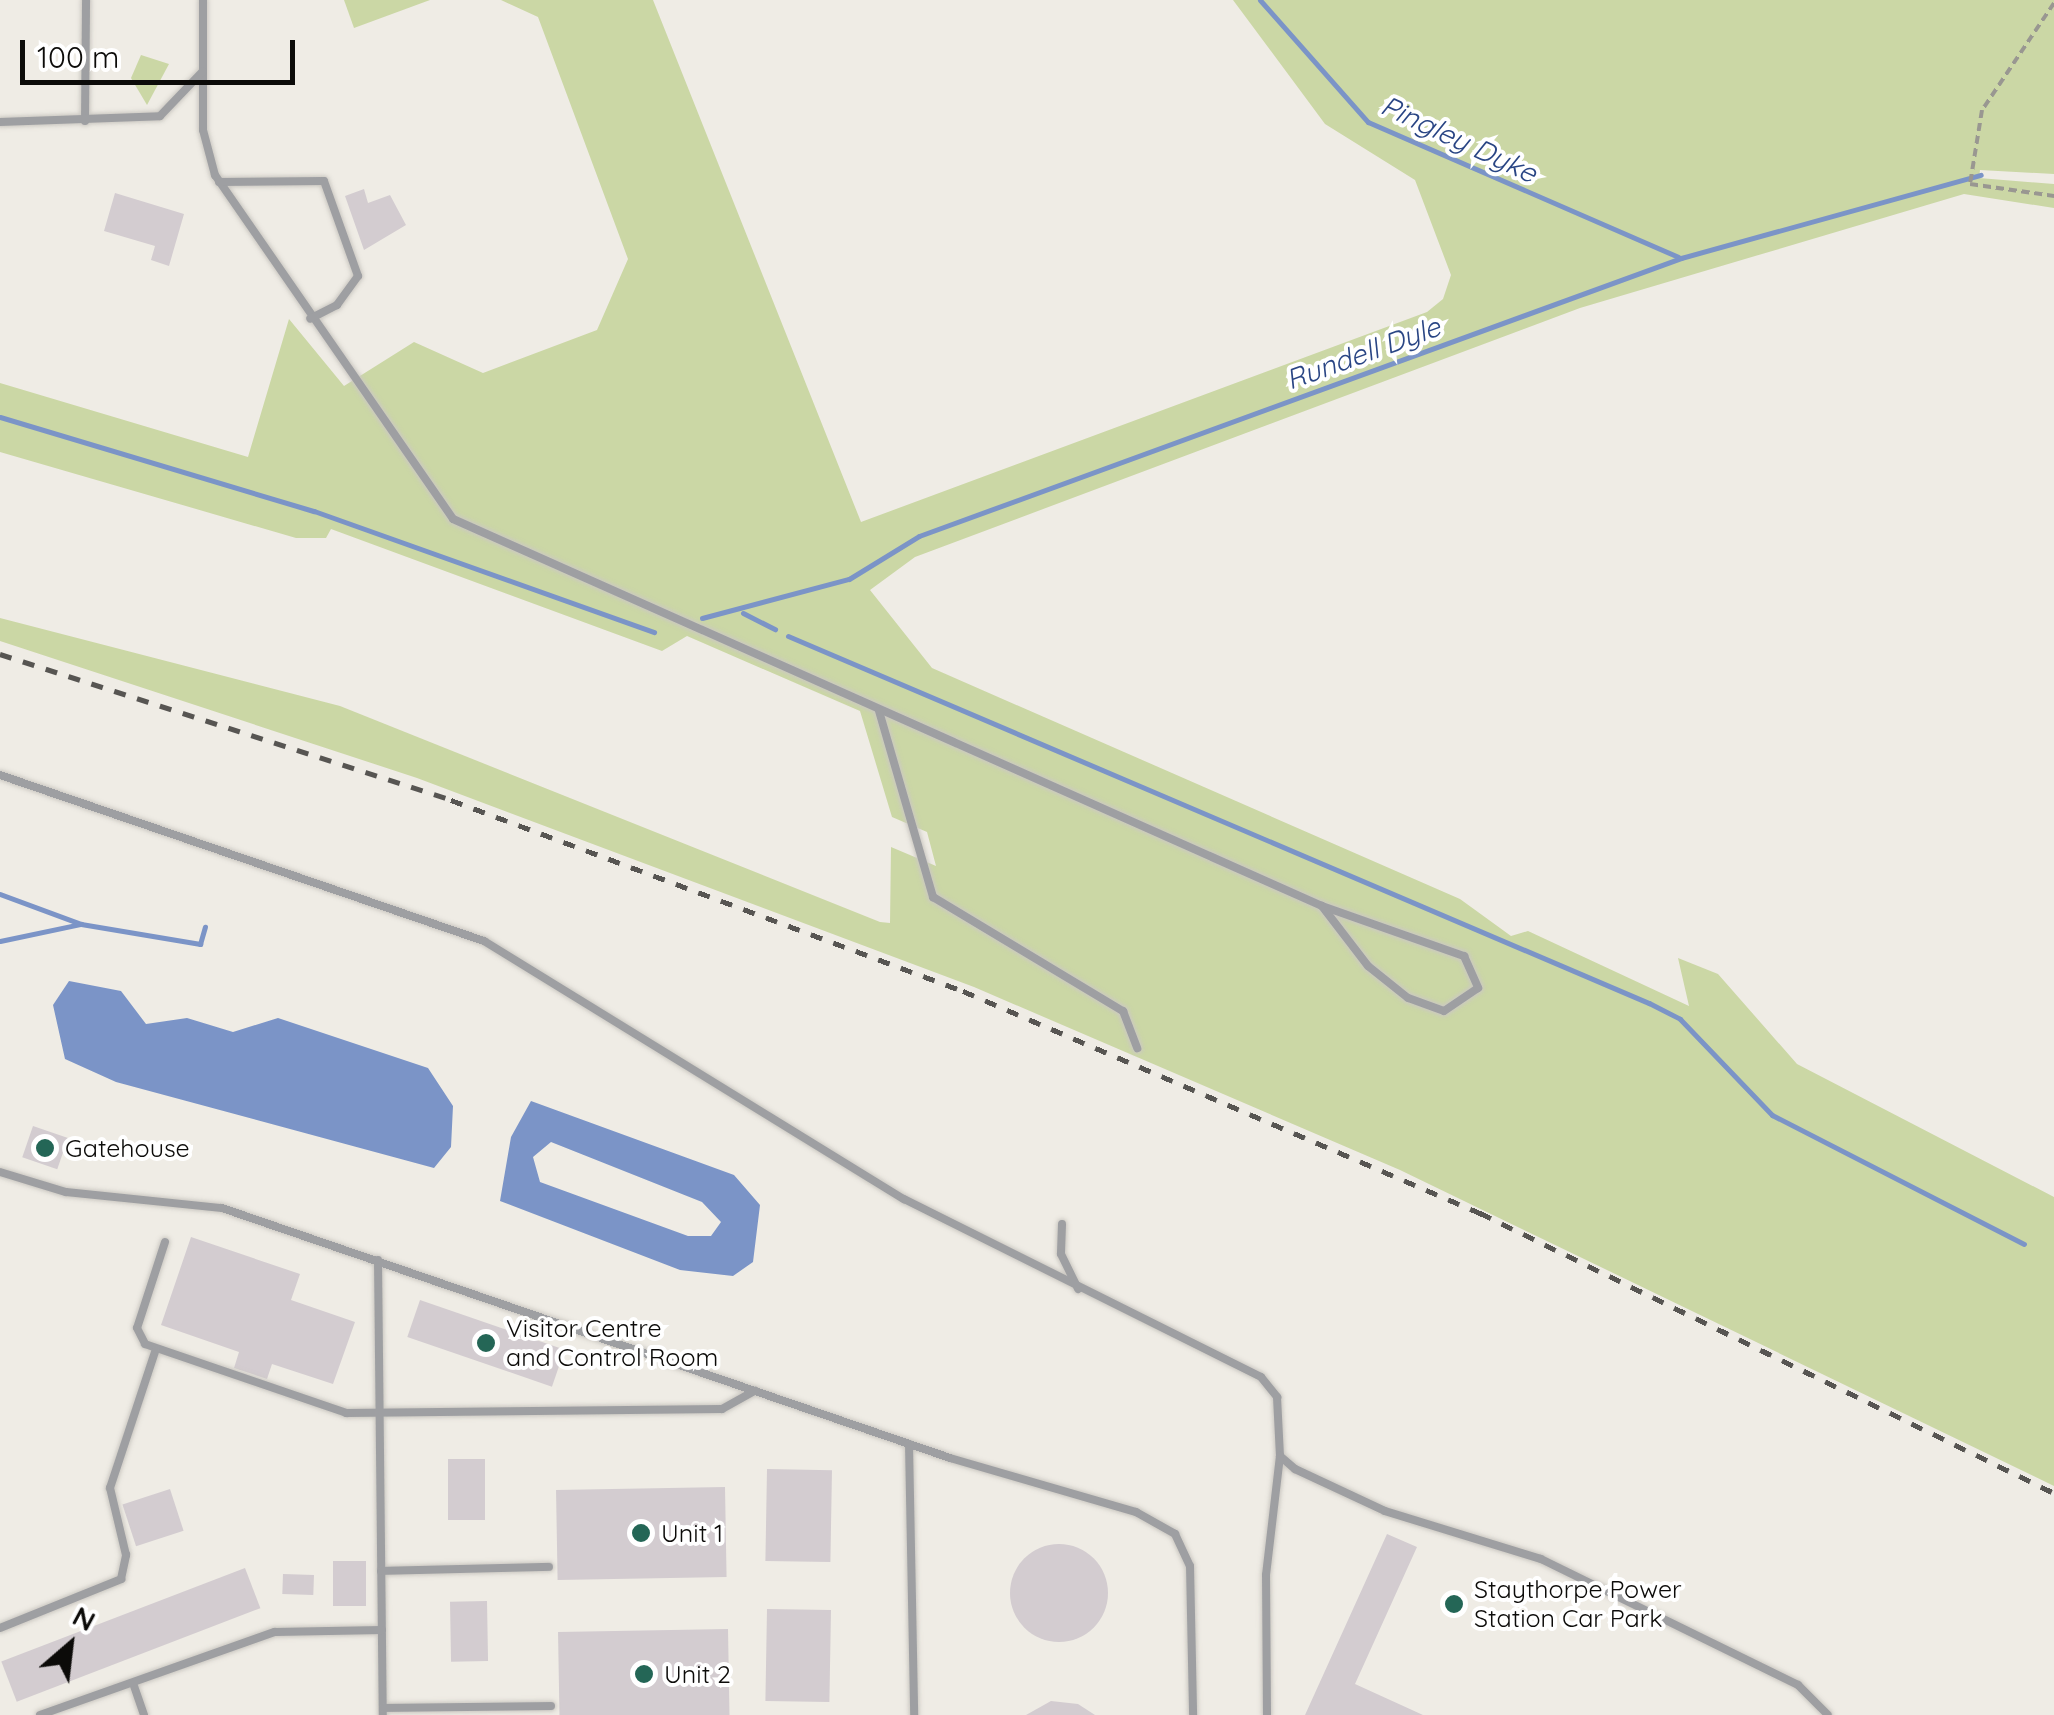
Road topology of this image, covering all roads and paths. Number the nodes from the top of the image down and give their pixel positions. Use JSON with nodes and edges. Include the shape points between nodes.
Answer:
{"nodes":[{"id":1,"x":86,"y":0,"type":"edge"},
{"id":2,"x":203,"y":0,"type":"edge"},
{"id":3,"x":2054,"y":3,"type":"edge"},
{"id":4,"x":203,"y":71,"type":"junction"},
{"id":5,"x":85,"y":121,"type":"junction"},
{"id":6,"x":0,"y":122,"type":"edge"},
{"id":7,"x":220,"y":182,"type":"junction"},
{"id":8,"x":2054,"y":196,"type":"edge"},
{"id":9,"x":310,"y":319,"type":"junction"},
{"id":10,"x":879,"y":711,"type":"junction"},
{"id":11,"x":0,"y":775,"type":"edge"},
{"id":12,"x":1322,"y":906,"type":"junction"},
{"id":13,"x":1138,"y":1048,"type":"dead end"},
{"id":14,"x":0,"y":1172,"type":"edge"},
{"id":15,"x":1062,"y":1224,"type":"dead end"},
{"id":16,"x":164,"y":1242,"type":"dead end"},
{"id":17,"x":378,"y":1260,"type":"junction"},
{"id":18,"x":1079,"y":1291,"type":"junction"},
{"id":19,"x":156,"y":1350,"type":"junction"},
{"id":20,"x":754,"y":1391,"type":"junction"},
{"id":21,"x":379,"y":1416,"type":"junction"},
{"id":22,"x":909,"y":1444,"type":"junction"},
{"id":23,"x":1280,"y":1456,"type":"junction"},
{"id":24,"x":549,"y":1567,"type":"dead end"},
{"id":25,"x":381,"y":1572,"type":"junction"},
{"id":26,"x":0,"y":1628,"type":"edge"},
{"id":27,"x":382,"y":1630,"type":"junction"},
{"id":28,"x":133,"y":1682,"type":"junction"},
{"id":29,"x":550,"y":1706,"type":"dead end"},
{"id":30,"x":383,"y":1712,"type":"edge"},
{"id":31,"x":40,"y":1715,"type":"edge"},
{"id":32,"x":144,"y":1715,"type":"edge"},
{"id":33,"x":914,"y":1715,"type":"edge"},
{"id":34,"x":1193,"y":1715,"type":"edge"},
{"id":35,"x":1267,"y":1715,"type":"edge"},
{"id":36,"x":1828,"y":1715,"type":"edge"}],
"edges":[{"from":1,"to":5,"type":"lane"},
{"from":2,"to":4,"type":"lane"},
{"from":3,"to":8,"type":"path","via":[[1982,110],[1970,168],[1970,184]]},
{"from":4,"to":5,"type":"lane","via":[[160,116]]},
{"from":4,"to":7,"type":"lane","via":[[203,130]]},
{"from":5,"to":6,"type":"lane"},
{"from":7,"to":9,"type":"lane"},
{"from":7,"to":9,"type":"lane","via":[[324,181],[358,276],[337,305]]},
{"from":9,"to":10,"type":"lane","via":[[453,519]]},
{"from":10,"to":12,"type":"lane"},
{"from":10,"to":13,"type":"lane","via":[[932,898],[1123,1011]]},
{"from":11,"to":18,"type":"lane","via":[[484,942],[904,1200]]},
{"from":12,"to":12,"type":"lane","via":[[1464,956],[1478,988],[1444,1011],[1408,998],[1368,966]]},
{"from":14,"to":17,"type":"lane","via":[[66,1192],[209,1205]]},
{"from":15,"to":18,"type":"lane","via":[[1061,1254]]},
{"from":16,"to":19,"type":"lane","via":[[137,1328]]},
{"from":17,"to":20,"type":"lane"},
{"from":17,"to":21,"type":"lane"},
{"from":18,"to":23,"type":"lane","via":[[1260,1377],[1277,1397]]},
{"from":19,"to":21,"type":"lane"},
{"from":19,"to":26,"type":"lane","via":[[110,1488],[126,1555],[122,1579]]},
{"from":20,"to":21,"type":"lane","via":[[722,1410]]},
{"from":20,"to":22,"type":"lane"},
{"from":21,"to":25,"type":"lane"},
{"from":22,"to":33,"type":"lane"},
{"from":22,"to":34,"type":"lane","via":[[1060,1486],[1175,1534],[1190,1566]]},
{"from":23,"to":35,"type":"lane","via":[[1266,1575]]},
{"from":23,"to":36,"type":"lane","via":[[1386,1511],[1541,1559],[1798,1685]]},
{"from":24,"to":25,"type":"lane"},
{"from":25,"to":27,"type":"lane"},
{"from":27,"to":28,"type":"lane","via":[[276,1632]]},
{"from":27,"to":30,"type":"lane"},
{"from":28,"to":31,"type":"lane"},
{"from":28,"to":32,"type":"lane"},
{"from":29,"to":30,"type":"lane"}]}
